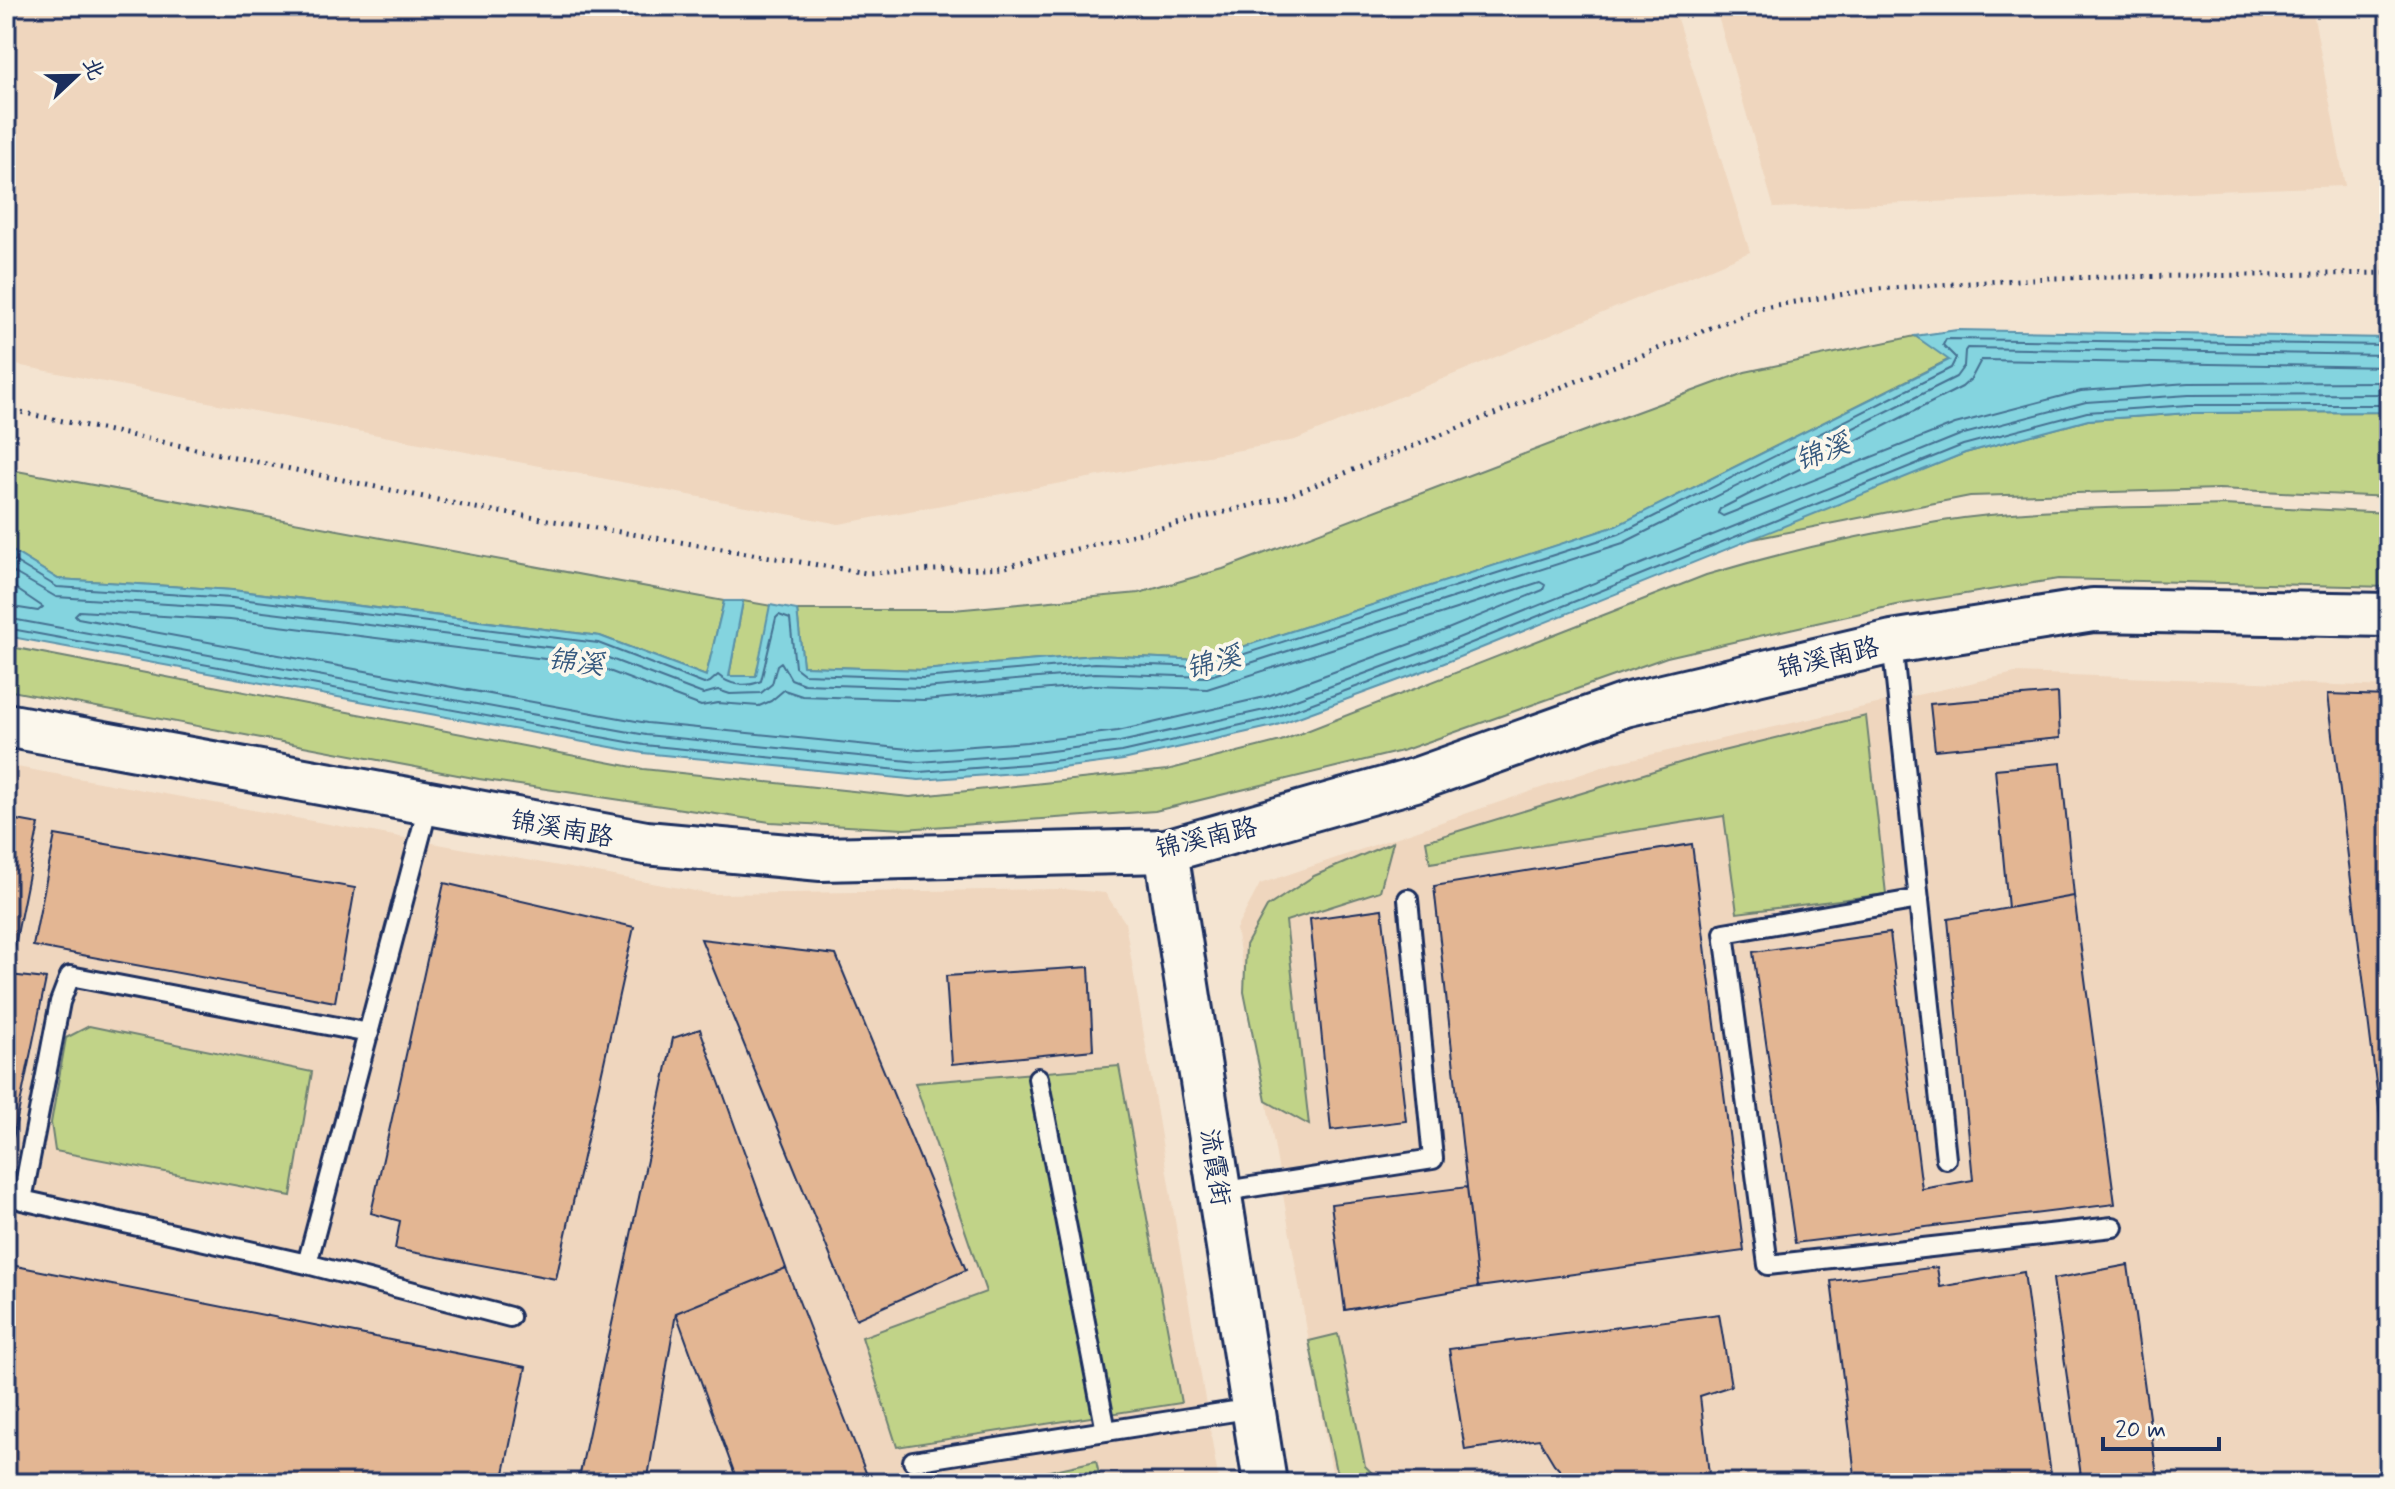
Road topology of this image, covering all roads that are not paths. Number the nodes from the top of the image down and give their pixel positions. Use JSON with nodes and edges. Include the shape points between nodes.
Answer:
{"nodes":[{"id":1,"x":2389,"y":615,"type":"edge"},
{"id":2,"x":1892,"y":642,"type":"junction"},
{"id":3,"x":6,"y":725,"type":"edge"},
{"id":4,"x":429,"y":803,"type":"junction"},
{"id":5,"x":1166,"y":851,"type":"junction"},
{"id":6,"x":1408,"y":899,"type":"dead end"},
{"id":7,"x":1919,"y":899,"type":"junction"},
{"id":8,"x":369,"y":1033,"type":"junction"},
{"id":9,"x":1038,"y":1078,"type":"dead end"},
{"id":10,"x":1946,"y":1159,"type":"dead end"},
{"id":11,"x":1219,"y":1192,"type":"junction"},
{"id":12,"x":2113,"y":1227,"type":"dead end"},
{"id":13,"x":307,"y":1264,"type":"junction"},
{"id":14,"x":510,"y":1317,"type":"dead end"},
{"id":15,"x":1254,"y":1408,"type":"junction"},
{"id":16,"x":1106,"y":1431,"type":"junction"},
{"id":17,"x":913,"y":1461,"type":"dead end"},
{"id":18,"x":1265,"y":1483,"type":"edge"}],
"edges":[{"from":1,"to":2,"type":"street","name":"锦溪南路","via":[[2093,610]]},
{"from":2,"to":5,"type":"street","name":"锦溪南路","via":[[1625,705],[1415,780]]},
{"from":2,"to":7,"type":"lane"},
{"from":3,"to":4,"type":"street","name":"锦溪南路"},
{"from":4,"to":5,"type":"street","name":"锦溪南路","via":[[646,843],[821,859]]},
{"from":4,"to":8,"type":"lane"},
{"from":5,"to":11,"type":"street","name":"流霞街"},
{"from":6,"to":11,"type":"lane","via":[[1433,1159]]},
{"from":7,"to":10,"type":"lane"},
{"from":7,"to":12,"type":"lane","via":[[1724,933],[1768,1265]]},
{"from":8,"to":13,"type":"lane"},
{"from":8,"to":13,"type":"lane","via":[[70,976],[60,1002],[22,1200]]},
{"from":9,"to":16,"type":"lane"},
{"from":11,"to":15,"type":"street","name":"流霞街"},
{"from":13,"to":14,"type":"lane"},
{"from":15,"to":16,"type":"lane"},
{"from":15,"to":18,"type":"street","name":"流霞街"},
{"from":16,"to":17,"type":"lane"}]}
